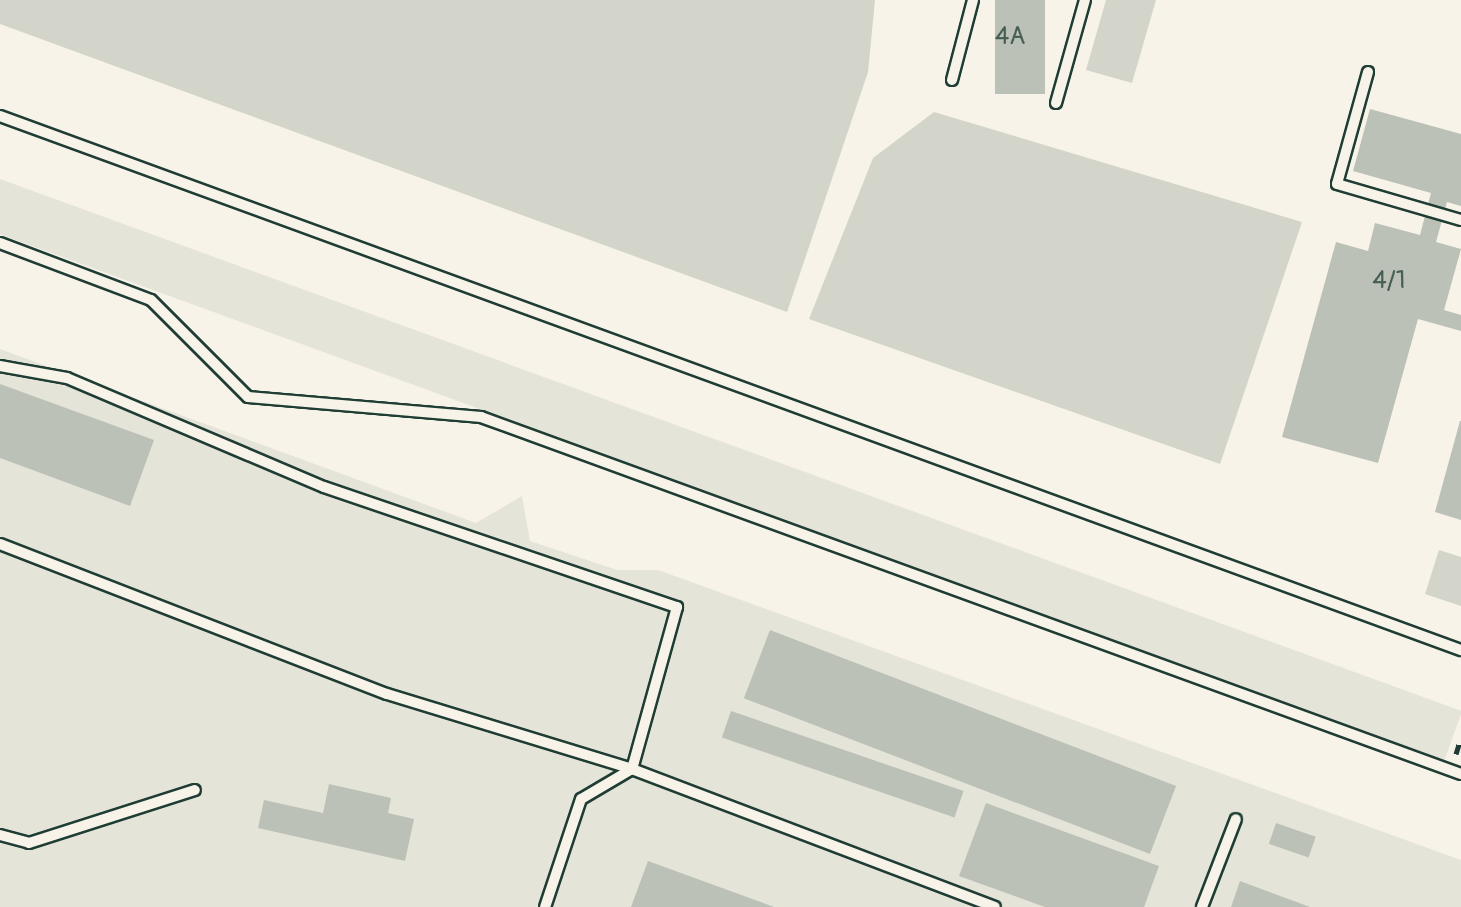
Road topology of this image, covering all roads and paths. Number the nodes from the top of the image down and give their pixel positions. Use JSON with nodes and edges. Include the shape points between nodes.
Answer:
{"nodes":[{"id":1,"x":973,"y":0,"type":"edge"},
{"id":2,"x":1084,"y":0,"type":"edge"},
{"id":3,"x":1368,"y":72,"type":"dead end"},
{"id":4,"x":952,"y":80,"type":"dead end"},
{"id":5,"x":1056,"y":103,"type":"dead end"},
{"id":6,"x":0,"y":116,"type":"edge"},
{"id":7,"x":1461,"y":220,"type":"edge"},
{"id":8,"x":0,"y":243,"type":"edge"},
{"id":9,"x":0,"y":366,"type":"edge"},
{"id":10,"x":0,"y":544,"type":"edge"},
{"id":11,"x":1461,"y":650,"type":"edge"},
{"id":12,"x":632,"y":769,"type":"junction"},
{"id":13,"x":1461,"y":774,"type":"edge"},
{"id":14,"x":194,"y":790,"type":"dead end"},
{"id":15,"x":1236,"y":819,"type":"dead end"},
{"id":16,"x":0,"y":835,"type":"edge"},
{"id":17,"x":545,"y":907,"type":"edge"},
{"id":18,"x":995,"y":907,"type":"edge"},
{"id":19,"x":1202,"y":907,"type":"edge"}],
"edges":[{"from":1,"to":4,"type":"lane"},
{"from":2,"to":5,"type":"lane"},
{"from":3,"to":7,"type":"lane","via":[[1337,184]]},
{"from":6,"to":11,"type":"lane"},
{"from":8,"to":13,"type":"lane","via":[[150,300],[248,397],[481,417]]},
{"from":9,"to":12,"type":"lane","via":[[67,378],[324,487],[677,607]]},
{"from":10,"to":12,"type":"lane","via":[[387,694]]},
{"from":12,"to":17,"type":"lane","via":[[580,800]]},
{"from":12,"to":18,"type":"lane"},
{"from":14,"to":16,"type":"lane","via":[[28,843]]},
{"from":15,"to":19,"type":"lane"}]}
